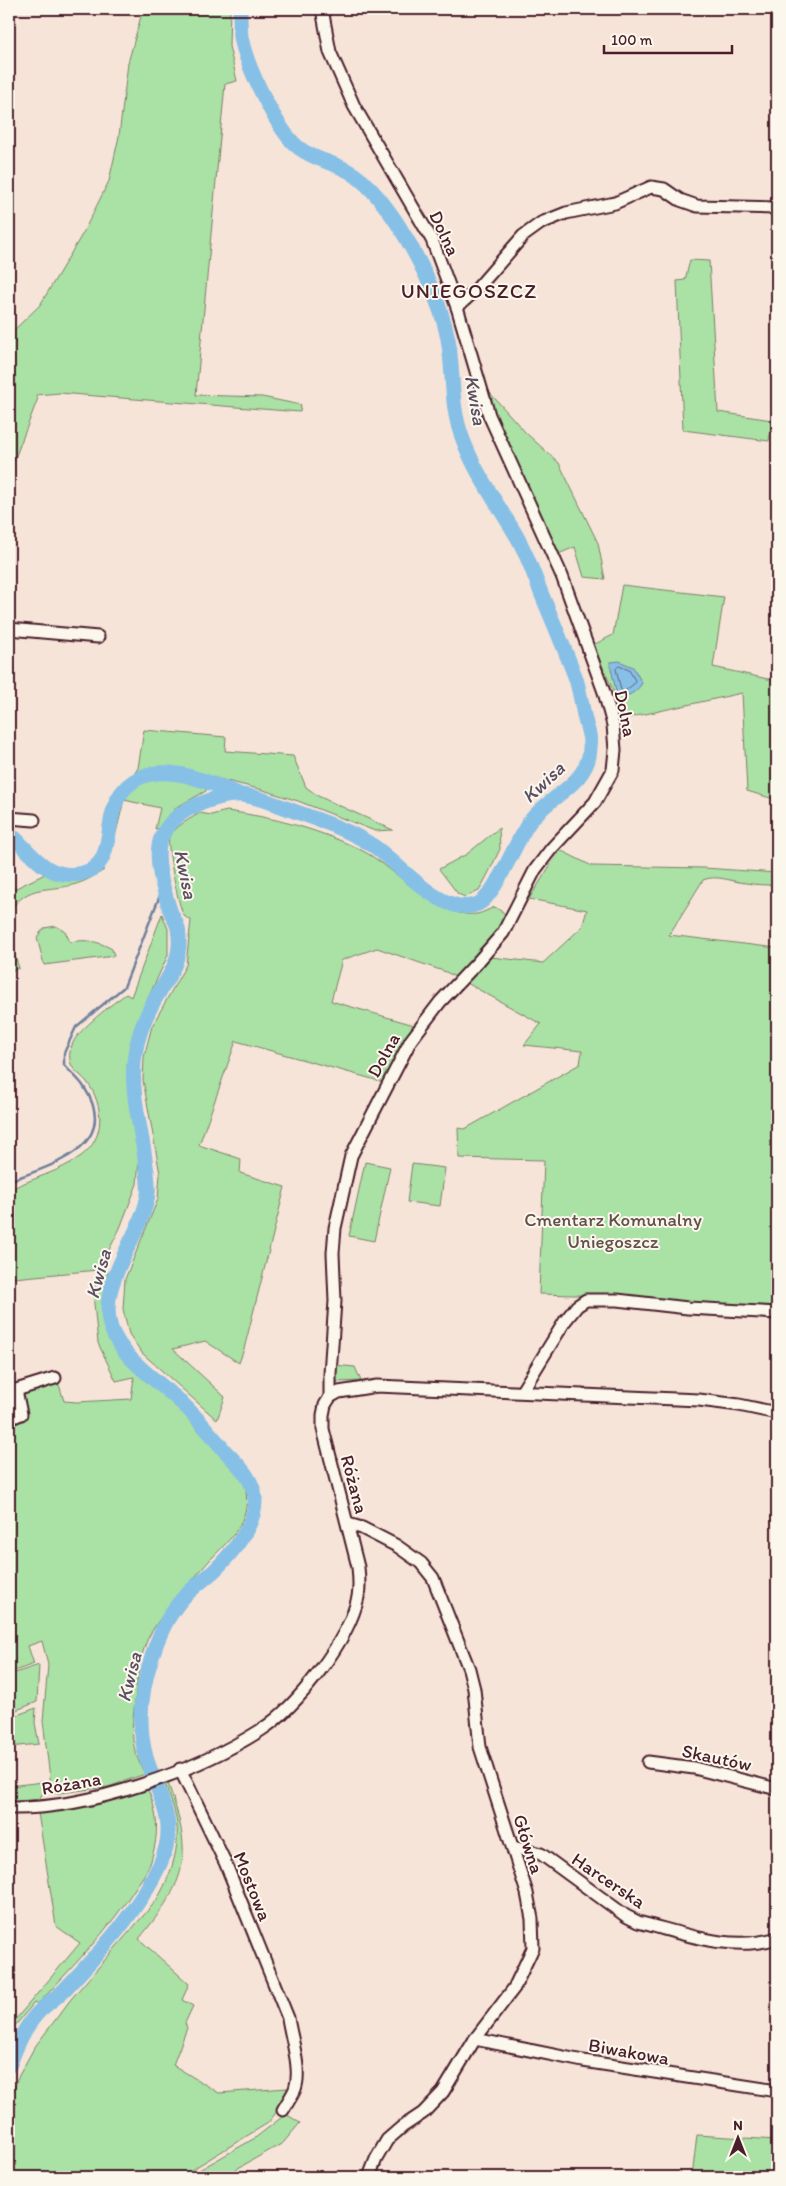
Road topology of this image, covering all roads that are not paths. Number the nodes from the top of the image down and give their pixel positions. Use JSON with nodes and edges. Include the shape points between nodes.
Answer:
{"nodes":[{"id":1,"x":322,"y":9,"type":"edge"},
{"id":2,"x":777,"y":208,"type":"edge"},
{"id":3,"x":456,"y":307,"type":"junction"},
{"id":4,"x":9,"y":629,"type":"edge"},
{"id":5,"x":98,"y":637,"type":"dead end"},
{"id":6,"x":9,"y":818,"type":"edge"},
{"id":7,"x":34,"y":820,"type":"dead end"},
{"id":8,"x":777,"y":1313,"type":"edge"},
{"id":9,"x":55,"y":1378,"type":"dead end"},
{"id":10,"x":522,"y":1391,"type":"junction"},
{"id":11,"x":330,"y":1397,"type":"junction"},
{"id":12,"x":777,"y":1413,"type":"edge"},
{"id":13,"x":9,"y":1419,"type":"edge"},
{"id":14,"x":348,"y":1524,"type":"junction"},
{"id":15,"x":648,"y":1762,"type":"dead end"},
{"id":16,"x":175,"y":1772,"type":"junction"},
{"id":17,"x":777,"y":1789,"type":"edge"},
{"id":18,"x":9,"y":1808,"type":"edge"},
{"id":19,"x":513,"y":1847,"type":"junction"},
{"id":20,"x":775,"y":1941,"type":"edge"},
{"id":21,"x":475,"y":2039,"type":"junction"},
{"id":22,"x":777,"y":2091,"type":"edge"},
{"id":23,"x":283,"y":2110,"type":"dead end"},
{"id":24,"x":369,"y":2177,"type":"edge"}],
"edges":[{"from":1,"to":3,"type":"street","name":"Dolna","via":[[330,52],[354,106],[432,240]]},
{"from":2,"to":3,"type":"street","via":[[692,205],[664,189],[651,187],[615,203],[541,223],[523,236]]},
{"from":3,"to":11,"type":"street","name":"Dolna","via":[[489,415],[562,576],[604,692],[613,725],[615,757],[613,770],[595,802],[535,870],[503,932],[440,1002],[411,1040],[351,1156],[335,1228]]},
{"from":4,"to":5,"type":"street"},
{"from":6,"to":7,"type":"street"},
{"from":8,"to":10,"type":"street","via":[[586,1300],[576,1306],[565,1321]]},
{"from":9,"to":13,"type":"street","via":[[16,1390],[21,1414]]},
{"from":10,"to":11,"type":"street","via":[[377,1386],[346,1390]]},
{"from":10,"to":12,"type":"street","via":[[699,1400]]},
{"from":11,"to":14,"type":"street","name":"Różana","via":[[325,1405],[323,1429]]},
{"from":14,"to":16,"type":"street","name":"Różana","via":[[358,1567],[358,1598],[346,1630],[329,1658],[274,1720],[243,1740]]},
{"from":14,"to":19,"type":"street","name":"Główna","via":[[397,1546],[421,1563],[433,1578],[469,1669],[480,1746]]},
{"from":15,"to":17,"type":"street","name":"Skautów","via":[[694,1768]]},
{"from":16,"to":18,"type":"street","name":"Różana","via":[[86,1799]]},
{"from":16,"to":23,"type":"street","name":"Mostowa","via":[[225,1862],[288,2018],[294,2044],[296,2078],[294,2090]]},
{"from":19,"to":20,"type":"street","name":"Harcerska","via":[[541,1854],[638,1922],[724,1942]]},
{"from":19,"to":21,"type":"street","name":"Główna","via":[[532,1918],[533,1948],[514,1988]]},
{"from":21,"to":22,"type":"street","name":"Biwakowa","via":[[583,2061]]},
{"from":21,"to":24,"type":"street","name":"Główna","via":[[443,2092],[423,2113],[387,2140]]}]}
